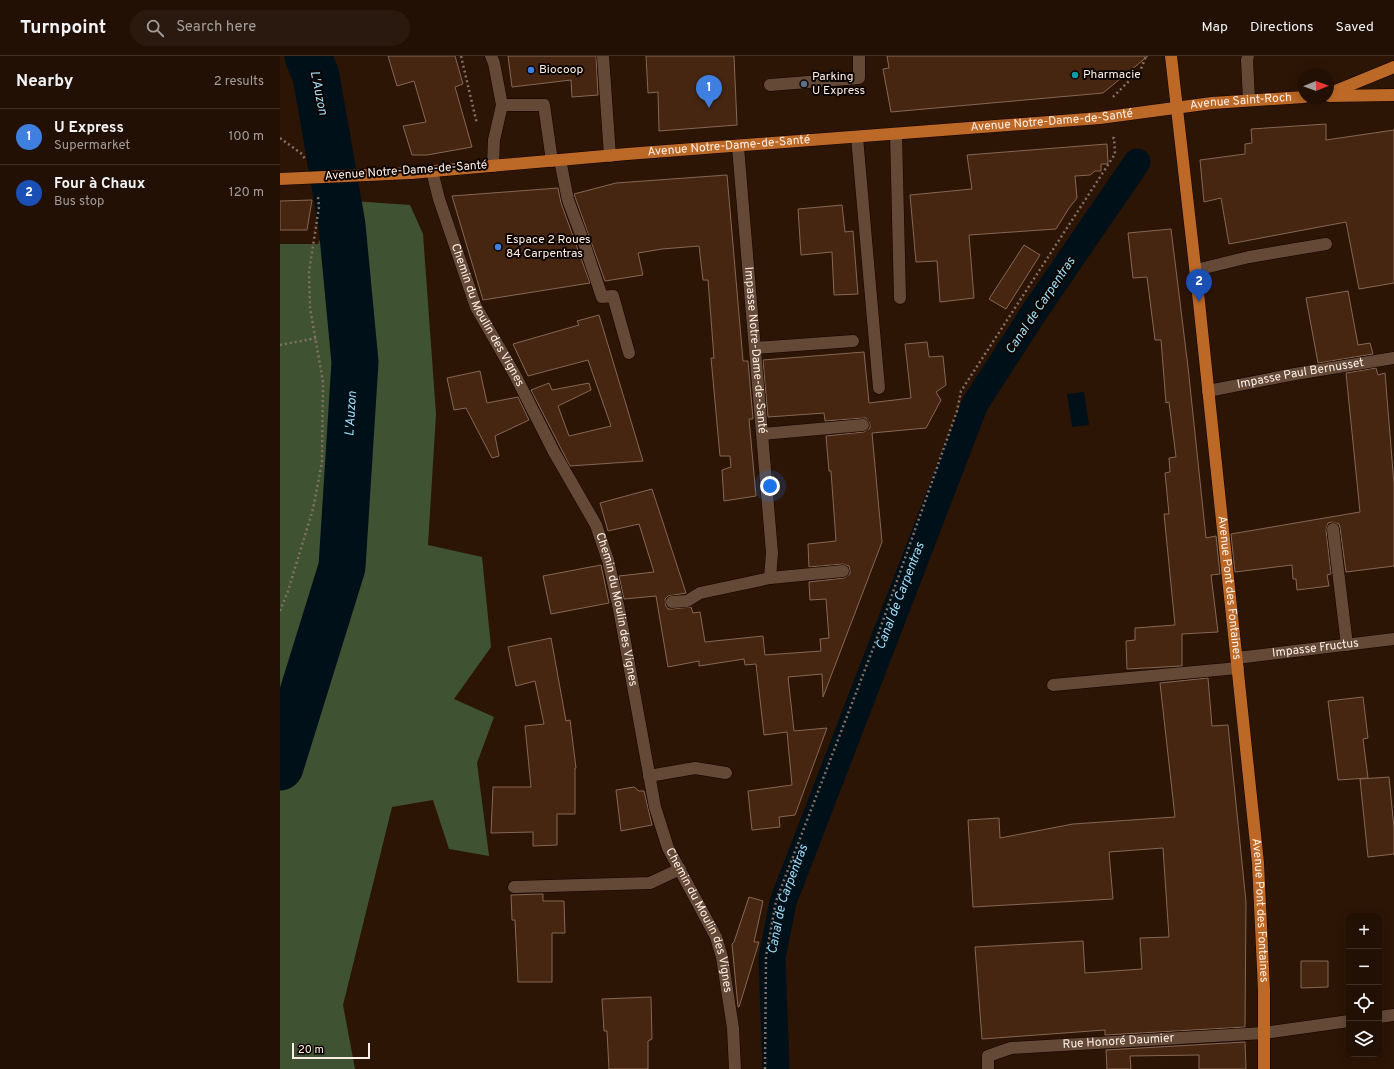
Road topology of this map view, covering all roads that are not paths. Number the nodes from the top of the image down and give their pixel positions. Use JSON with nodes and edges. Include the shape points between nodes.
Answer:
{"nodes":[{"id":1,"x":491,"y":56,"type":"edge"},
{"id":2,"x":603,"y":56,"type":"edge"},
{"id":3,"x":858,"y":56,"type":"edge"},
{"id":4,"x":1171,"y":56,"type":"edge"},
{"id":5,"x":1248,"y":56,"type":"edge"},
{"id":6,"x":1394,"y":67,"type":"edge"},
{"id":7,"x":770,"y":85,"type":"dead end"},
{"id":8,"x":1334,"y":92,"type":"edge"},
{"id":9,"x":1334,"y":95,"type":"edge"},
{"id":10,"x":1394,"y":95,"type":"edge"},
{"id":11,"x":1298,"y":97,"type":"edge"},
{"id":12,"x":1249,"y":100,"type":"junction"},
{"id":13,"x":502,"y":105,"type":"junction"},
{"id":14,"x":1178,"y":107,"type":"junction"},
{"id":15,"x":896,"y":134,"type":"junction"},
{"id":16,"x":857,"y":137,"type":"junction"},
{"id":17,"x":738,"y":147,"type":"junction"},
{"id":18,"x":610,"y":156,"type":"junction"},
{"id":19,"x":556,"y":161,"type":"junction"},
{"id":20,"x":493,"y":166,"type":"junction"},
{"id":21,"x":432,"y":171,"type":"junction"},
{"id":22,"x":280,"y":179,"type":"edge"},
{"id":23,"x":1326,"y":244,"type":"dead end"},
{"id":24,"x":1196,"y":270,"type":"junction"},
{"id":25,"x":900,"y":298,"type":"dead end"},
{"id":26,"x":853,"y":341,"type":"dead end"},
{"id":27,"x":755,"y":348,"type":"junction"},
{"id":28,"x":629,"y":353,"type":"dead end"},
{"id":29,"x":1394,"y":358,"type":"edge"},
{"id":30,"x":878,"y":388,"type":"dead end"},
{"id":31,"x":1208,"y":391,"type":"junction"},
{"id":32,"x":863,"y":425,"type":"dead end"},
{"id":33,"x":762,"y":434,"type":"junction"},
{"id":34,"x":1333,"y":529,"type":"dead end"},
{"id":35,"x":843,"y":571,"type":"dead end"},
{"id":36,"x":770,"y":578,"type":"junction"},
{"id":37,"x":672,"y":602,"type":"dead end"},
{"id":38,"x":1394,"y":639,"type":"edge"},
{"id":39,"x":1347,"y":645,"type":"junction"},
{"id":40,"x":1237,"y":663,"type":"junction"},
{"id":41,"x":1053,"y":685,"type":"dead end"},
{"id":42,"x":726,"y":773,"type":"dead end"},
{"id":43,"x":649,"y":776,"type":"junction"},
{"id":44,"x":680,"y":869,"type":"junction"},
{"id":45,"x":514,"y":887,"type":"dead end"},
{"id":46,"x":1394,"y":1015,"type":"edge"},
{"id":47,"x":1382,"y":1017,"type":"edge"},
{"id":48,"x":1346,"y":1021,"type":"edge"},
{"id":49,"x":1264,"y":1033,"type":"junction"},
{"id":50,"x":735,"y":1069,"type":"edge"},
{"id":51,"x":988,"y":1069,"type":"edge"},
{"id":52,"x":1264,"y":1069,"type":"edge"}],
"edges":[{"from":1,"to":13,"type":"street"},
{"from":2,"to":18,"type":"street"},
{"from":3,"to":7,"type":"street","via":[[859,78]]},
{"from":4,"to":14,"type":"main road","name":"Avenue Pont des Fontaines"},
{"from":5,"to":12,"type":"street"},
{"from":6,"to":8,"type":"main road"},
{"from":9,"to":10,"type":"main road"},
{"from":11,"to":12,"type":"main road","name":"Avenue Saint-Roch"},
{"from":12,"to":14,"type":"main road","name":"Avenue Saint-Roch"},
{"from":13,"to":19,"type":"street","via":[[544,105]]},
{"from":13,"to":20,"type":"street","via":[[494,140]]},
{"from":14,"to":15,"type":"main road","name":"Avenue Notre-Dame-de-Santé","via":[[1100,118]]},
{"from":14,"to":24,"type":"main road","name":"Avenue Pont des Fontaines"},
{"from":15,"to":16,"type":"main road","name":"Avenue Notre-Dame-de-Santé"},
{"from":15,"to":25,"type":"street"},
{"from":16,"to":17,"type":"main road","name":"Avenue Notre-Dame-de-Santé"},
{"from":16,"to":30,"type":"street"},
{"from":17,"to":18,"type":"main road","name":"Avenue Notre-Dame-de-Santé"},
{"from":17,"to":27,"type":"street","name":"Impasse Notre-Dame-de-Santé"},
{"from":18,"to":19,"type":"main road","name":"Avenue Notre-Dame-de-Santé"},
{"from":19,"to":20,"type":"main road","name":"Avenue Notre-Dame-de-Santé"},
{"from":19,"to":28,"type":"street","via":[[602,296],[613,296]]},
{"from":20,"to":21,"type":"main road","name":"Avenue Notre-Dame-de-Santé"},
{"from":21,"to":22,"type":"main road","name":"Avenue Notre-Dame-de-Santé","bridge":true},
{"from":21,"to":43,"type":"street","name":"Chemin du Moulin des Vignes","via":[[476,307],[596,525],[608,560],[619,609]]},
{"from":23,"to":24,"type":"street","via":[[1249,257]]},
{"from":24,"to":31,"type":"main road","name":"Avenue Pont des Fontaines"},
{"from":26,"to":27,"type":"street"},
{"from":27,"to":33,"type":"street","name":"Impasse Notre-Dame-de-Santé"},
{"from":29,"to":31,"type":"street","name":"Impasse Paul Bernusset"},
{"from":31,"to":40,"type":"main road","name":"Avenue Pont des Fontaines"},
{"from":32,"to":33,"type":"street"},
{"from":33,"to":36,"type":"street","name":"Impasse Notre-Dame-de-Santé","via":[[772,553]]},
{"from":34,"to":39,"type":"street"},
{"from":35,"to":36,"type":"street"},
{"from":36,"to":37,"type":"street","via":[[700,593],[687,602]]},
{"from":38,"to":39,"type":"street","name":"Impasse Fructus"},
{"from":39,"to":40,"type":"street","name":"Impasse Fructus"},
{"from":40,"to":41,"type":"street","name":"Impasse Fructus"},
{"from":40,"to":49,"type":"main road","name":"Avenue Pont des Fontaines","via":[[1258,863]]},
{"from":42,"to":43,"type":"street","via":[[695,768]]},
{"from":43,"to":44,"type":"street","name":"Chemin du Moulin des Vignes","via":[[655,807],[668,848]]},
{"from":44,"to":45,"type":"street","via":[[650,883]]},
{"from":44,"to":50,"type":"street","name":"Chemin du Moulin des Vignes","via":[[716,937],[722,957],[733,1028]]},
{"from":46,"to":47,"type":"street"},
{"from":48,"to":49,"type":"street"},
{"from":49,"to":51,"type":"street","name":"Rue Honoré Daumier","via":[[1011,1048],[988,1056]]},
{"from":49,"to":52,"type":"main road","name":"Avenue Pont des Fontaines"}]}
